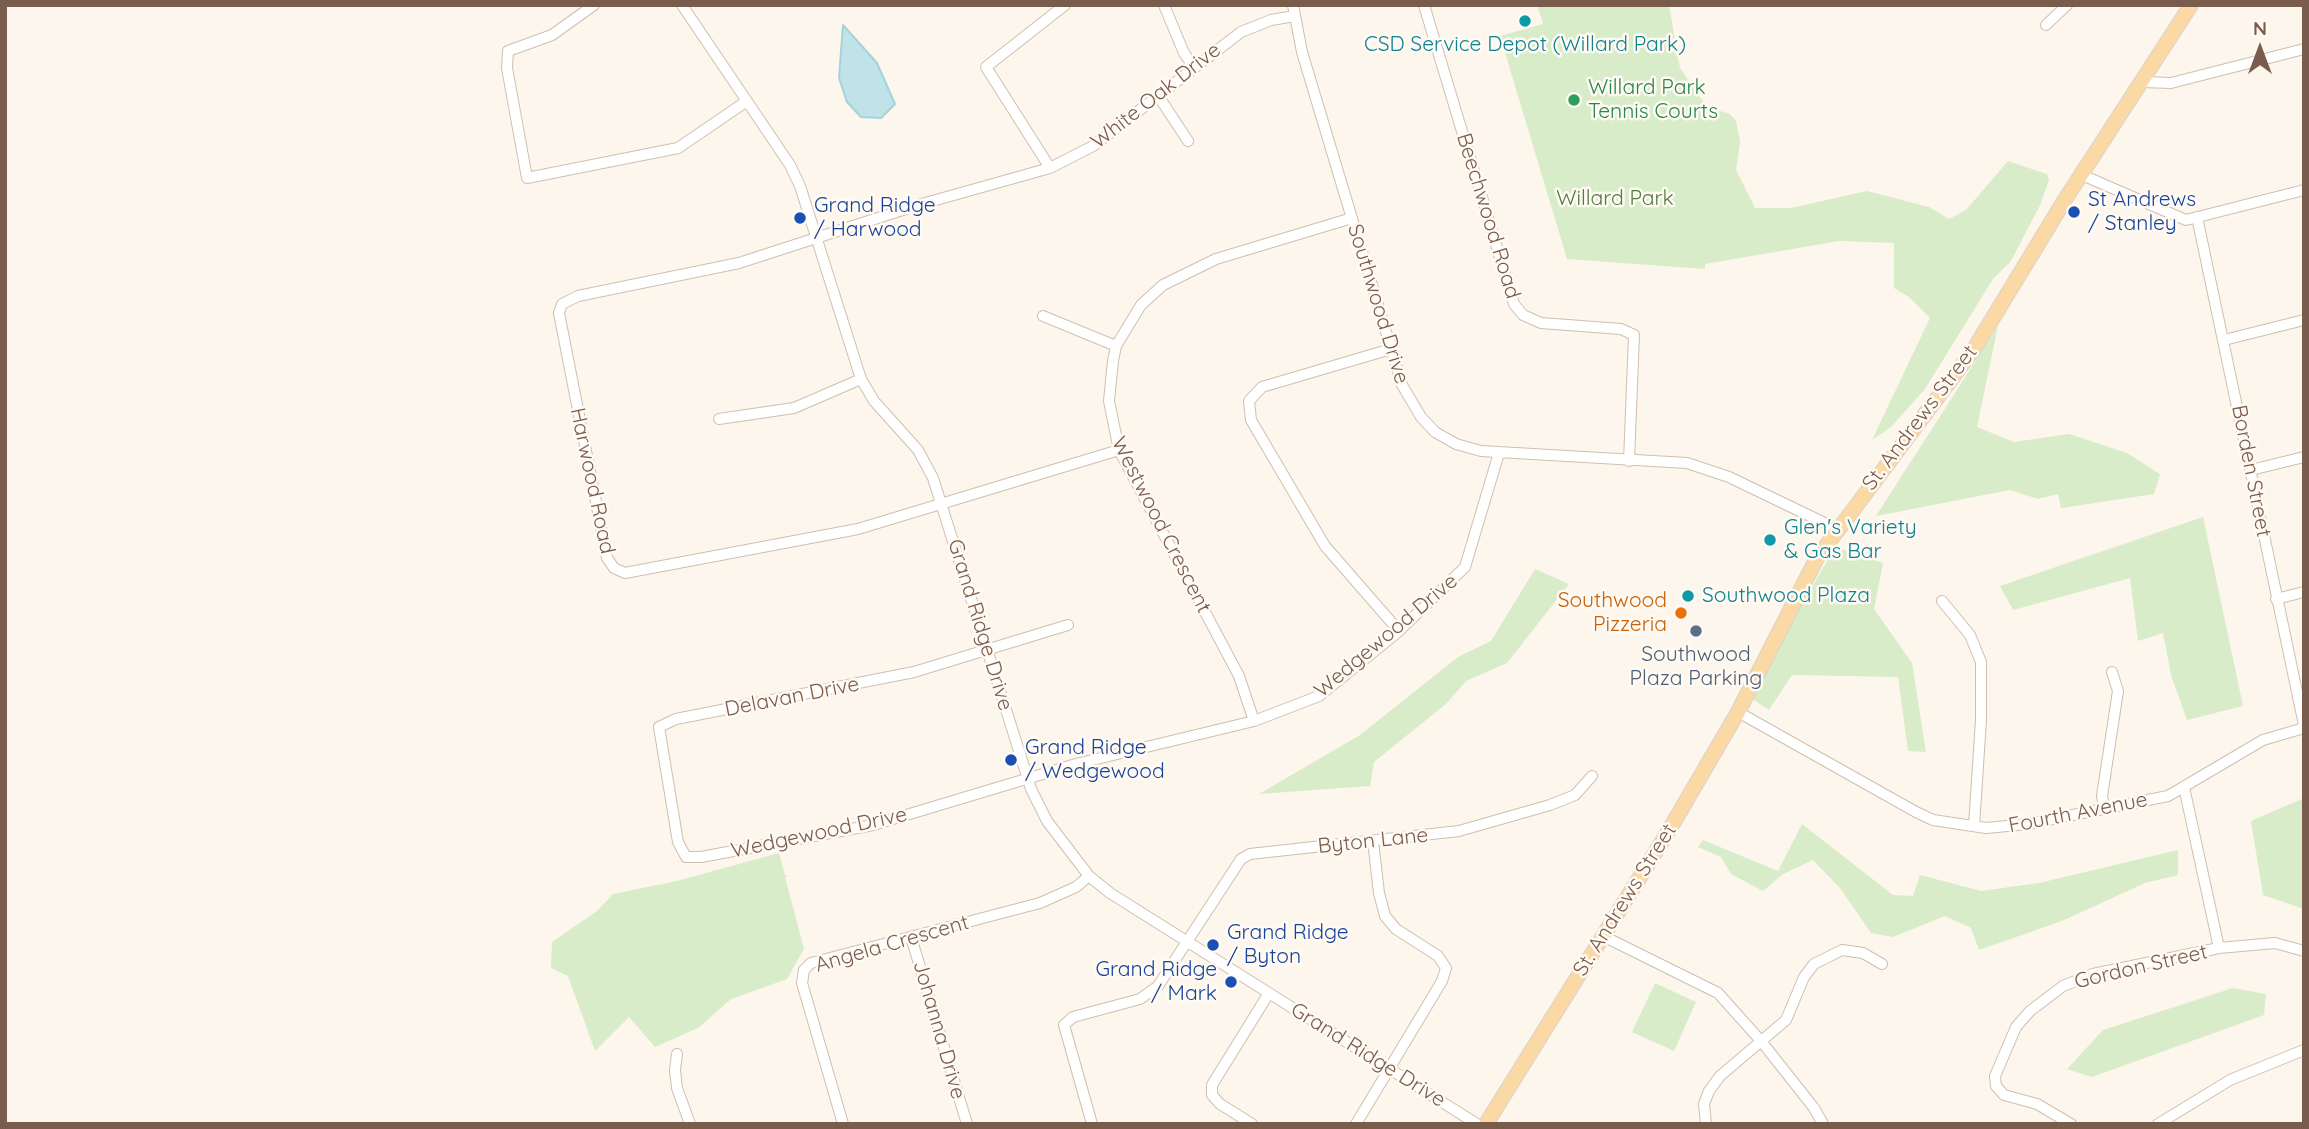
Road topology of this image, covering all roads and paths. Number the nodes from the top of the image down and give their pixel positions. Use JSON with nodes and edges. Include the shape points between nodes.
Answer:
{"nodes":[{"id":1,"x":594,"y":5,"type":"edge"},
{"id":2,"x":682,"y":5,"type":"edge"},
{"id":3,"x":1065,"y":5,"type":"edge"},
{"id":4,"x":1164,"y":5,"type":"edge"},
{"id":5,"x":1424,"y":5,"type":"edge"},
{"id":6,"x":2067,"y":5,"type":"edge"},
{"id":7,"x":2191,"y":5,"type":"edge"},
{"id":8,"x":1294,"y":11,"type":"edge"},
{"id":9,"x":2046,"y":24,"type":"dead end"},
{"id":10,"x":2304,"y":49,"type":"edge"},
{"id":11,"x":1194,"y":67,"type":"junction"},
{"id":12,"x":2143,"y":82,"type":"junction"},
{"id":13,"x":1159,"y":97,"type":"junction"},
{"id":14,"x":747,"y":100,"type":"junction"},
{"id":15,"x":1188,"y":141,"type":"dead end"},
{"id":16,"x":1050,"y":167,"type":"junction"},
{"id":17,"x":2082,"y":175,"type":"junction"},
{"id":18,"x":2304,"y":190,"type":"edge"},
{"id":19,"x":2197,"y":217,"type":"junction"},
{"id":20,"x":1352,"y":218,"type":"junction"},
{"id":21,"x":816,"y":237,"type":"junction"},
{"id":22,"x":1043,"y":316,"type":"dead end"},
{"id":23,"x":2304,"y":320,"type":"edge"},
{"id":24,"x":2224,"y":340,"type":"junction"},
{"id":25,"x":1116,"y":346,"type":"junction"},
{"id":26,"x":1391,"y":349,"type":"junction"},
{"id":27,"x":861,"y":379,"type":"junction"},
{"id":28,"x":719,"y":419,"type":"dead end"},
{"id":29,"x":1119,"y":450,"type":"junction"},
{"id":30,"x":1499,"y":453,"type":"junction"},
{"id":31,"x":2304,"y":457,"type":"edge"},
{"id":32,"x":1629,"y":461,"type":"junction"},
{"id":33,"x":2251,"y":470,"type":"junction"},
{"id":34,"x":943,"y":505,"type":"junction"},
{"id":35,"x":1837,"y":529,"type":"junction"},
{"id":36,"x":2304,"y":592,"type":"edge"},
{"id":37,"x":2276,"y":599,"type":"junction"},
{"id":38,"x":1942,"y":601,"type":"dead end"},
{"id":39,"x":1068,"y":625,"type":"dead end"},
{"id":40,"x":1399,"y":631,"type":"junction"},
{"id":41,"x":988,"y":650,"type":"junction"},
{"id":42,"x":2112,"y":672,"type":"dead end"},
{"id":43,"x":1738,"y":712,"type":"junction"},
{"id":44,"x":1254,"y":721,"type":"junction"},
{"id":45,"x":2304,"y":727,"type":"edge"},
{"id":46,"x":1592,"y":776,"type":"dead end"},
{"id":47,"x":1028,"y":778,"type":"junction"},
{"id":48,"x":2184,"y":788,"type":"junction"},
{"id":49,"x":2104,"y":808,"type":"junction"},
{"id":50,"x":1974,"y":827,"type":"junction"},
{"id":51,"x":1373,"y":841,"type":"junction"},
{"id":52,"x":701,"y":857,"type":"joint"},
{"id":53,"x":1089,"y":876,"type":"junction"},
{"id":54,"x":1603,"y":936,"type":"junction"},
{"id":55,"x":911,"y":937,"type":"junction"},
{"id":56,"x":1186,"y":941,"type":"junction"},
{"id":57,"x":2219,"y":948,"type":"junction"},
{"id":58,"x":2304,"y":951,"type":"edge"},
{"id":59,"x":1882,"y":964,"type":"dead end"},
{"id":60,"x":1269,"y":993,"type":"junction"},
{"id":61,"x":1761,"y":1041,"type":"junction"},
{"id":62,"x":2304,"y":1050,"type":"edge"},
{"id":63,"x":677,"y":1054,"type":"dead end"},
{"id":64,"x":1390,"y":1068,"type":"junction"},
{"id":65,"x":690,"y":1124,"type":"edge"},
{"id":66,"x":843,"y":1124,"type":"edge"},
{"id":67,"x":967,"y":1124,"type":"edge"},
{"id":68,"x":1092,"y":1124,"type":"edge"},
{"id":69,"x":1252,"y":1124,"type":"edge"},
{"id":70,"x":1356,"y":1124,"type":"edge"},
{"id":71,"x":1477,"y":1124,"type":"edge"},
{"id":72,"x":1486,"y":1124,"type":"edge"},
{"id":73,"x":1706,"y":1124,"type":"edge"},
{"id":74,"x":1823,"y":1124,"type":"edge"},
{"id":75,"x":2071,"y":1124,"type":"edge"},
{"id":76,"x":2158,"y":1124,"type":"edge"}],
"edges":[{"from":1,"to":14,"type":"street","via":[[552,35],[508,51],[507,68],[527,178],[678,148]]},
{"from":2,"to":14,"type":"street","name":"Grand Ridge Drive"},
{"from":3,"to":16,"type":"street","via":[[986,67]]},
{"from":4,"to":11,"type":"street"},
{"from":5,"to":32,"type":"street","name":"Beechwood Road","via":[[1514,304],[1523,315],[1541,323],[1621,329],[1634,335]]},
{"from":6,"to":9,"type":"street"},
{"from":7,"to":12,"type":"main road","name":"St. Andrews Street"},
{"from":8,"to":11,"type":"street","name":"White Oak Drive","via":[[1241,32]]},
{"from":8,"to":20,"type":"street","name":"Southwood Drive"},
{"from":10,"to":12,"type":"street","via":[[2171,83]]},
{"from":11,"to":13,"type":"street","name":"White Oak Drive"},
{"from":12,"to":17,"type":"main road","name":"St. Andrews Street"},
{"from":13,"to":15,"type":"street"},
{"from":13,"to":16,"type":"street","name":"White Oak Drive","via":[[1093,146]]},
{"from":14,"to":21,"type":"street","name":"Grand Ridge Drive","via":[[795,175]]},
{"from":16,"to":21,"type":"street","name":"White Oak Drive"},
{"from":17,"to":19,"type":"street","via":[[2178,217]]},
{"from":17,"to":35,"type":"main road","name":"St. Andrews Street","via":[[1974,349]]},
{"from":18,"to":19,"type":"street"},
{"from":19,"to":24,"type":"street","name":"Borden Street"},
{"from":20,"to":25,"type":"street","name":"Westwood Crescent","via":[[1190,270],[1163,285],[1141,306]]},
{"from":20,"to":26,"type":"street","name":"Southwood Drive"},
{"from":21,"to":27,"type":"street","name":"Grand Ridge Drive"},
{"from":21,"to":34,"type":"street","name":"Harwood Road","via":[[739,263],[578,296],[562,304],[559,322],[607,558],[625,573],[858,529]]},
{"from":22,"to":25,"type":"street"},
{"from":23,"to":24,"type":"street"},
{"from":24,"to":33,"type":"street","name":"Borden Street"},
{"from":25,"to":29,"type":"street","name":"Westwood Crescent","via":[[1109,401]]},
{"from":26,"to":30,"type":"street","name":"Southwood Drive","via":[[1410,401],[1435,432],[1456,444]]},
{"from":26,"to":40,"type":"street","via":[[1262,387],[1249,401],[1251,420],[1325,546]]},
{"from":27,"to":28,"type":"street","via":[[793,408]]},
{"from":27,"to":34,"type":"street","name":"Grand Ridge Drive","via":[[874,401],[918,450]]},
{"from":29,"to":34,"type":"street","name":"Harwood Road"},
{"from":29,"to":44,"type":"street","name":"Westwood Crescent","via":[[1239,676]]},
{"from":30,"to":32,"type":"street","name":"Southwood Drive"},
{"from":30,"to":40,"type":"street","name":"Wedgewood Drive","via":[[1465,567]]},
{"from":31,"to":33,"type":"street"},
{"from":32,"to":35,"type":"street","name":"Southwood Drive","via":[[1687,463],[1710,469]]},
{"from":33,"to":37,"type":"street","name":"Borden Street"},
{"from":34,"to":41,"type":"street","name":"Grand Ridge Drive"},
{"from":35,"to":43,"type":"main road","name":"St. Andrews Street","via":[[1793,600]]},
{"from":36,"to":37,"type":"street"},
{"from":37,"to":45,"type":"street","name":"Borden Street"},
{"from":38,"to":50,"type":"street","via":[[1970,635],[1981,662]]},
{"from":39,"to":41,"type":"street","name":"Delavan Drive"},
{"from":40,"to":44,"type":"street","name":"Wedgewood Drive","via":[[1319,696]]},
{"from":41,"to":47,"type":"street","name":"Grand Ridge Drive"},
{"from":41,"to":52,"type":"street","name":"Delavan Drive","via":[[914,673],[676,719],[659,727],[678,842],[685,857]]},
{"from":42,"to":49,"type":"street","via":[[2118,691]]},
{"from":43,"to":50,"type":"street","name":"Fourth Avenue","via":[[1916,812]]},
{"from":43,"to":54,"type":"main road","name":"St. Andrews Street"},
{"from":44,"to":47,"type":"street","name":"Wedgewood Drive"},
{"from":45,"to":48,"type":"street","name":"Fourth Avenue","via":[[2263,740]]},
{"from":46,"to":51,"type":"street","name":"Byton Lane","via":[[1575,794],[1550,805],[1459,831]]},
{"from":47,"to":52,"type":"street","name":"Wedgewood Drive","via":[[873,825]]},
{"from":47,"to":53,"type":"street","name":"Grand Ridge Drive","via":[[1041,812]]},
{"from":48,"to":49,"type":"street","name":"Fourth Avenue","via":[[2168,796]]},
{"from":48,"to":57,"type":"street"},
{"from":49,"to":50,"type":"street","name":"Fourth Avenue","via":[[2009,828]]},
{"from":51,"to":56,"type":"street","name":"Byton Lane","via":[[1250,854],[1241,859]]},
{"from":51,"to":64,"type":"street","via":[[1385,916],[1396,929],[1438,956],[1446,968],[1443,981]]},
{"from":53,"to":55,"type":"street","name":"Angela Crescent","via":[[1040,903]]},
{"from":53,"to":56,"type":"street","name":"Grand Ridge Drive"},
{"from":54,"to":61,"type":"street","via":[[1718,993]]},
{"from":54,"to":72,"type":"main road","name":"St. Andrews Street"},
{"from":55,"to":66,"type":"street","name":"Angela Crescent","via":[[811,963],[802,975]]},
{"from":55,"to":67,"type":"street","name":"Johanna Drive"},
{"from":56,"to":60,"type":"street","name":"Grand Ridge Drive"},
{"from":56,"to":68,"type":"street","name":"Byton Lane","via":[[1158,986],[1140,999],[1073,1017],[1064,1026]]},
{"from":57,"to":58,"type":"street","name":"Gordon Street","via":[[2275,943]]},
{"from":57,"to":75,"type":"street","name":"Gordon Street","via":[[2093,974],[2063,986],[2030,1011],[2017,1027],[1995,1076],[1996,1086],[2004,1095],[2037,1104]]},
{"from":59,"to":61,"type":"street","via":[[1852,951],[1823,957],[1804,977],[1786,1020]]},
{"from":60,"to":64,"type":"street","name":"Grand Ridge Drive"},
{"from":60,"to":69,"type":"street","via":[[1212,1085],[1212,1095],[1220,1104]]},
{"from":61,"to":73,"type":"street","via":[[1709,1091],[1704,1104]]},
{"from":61,"to":74,"type":"street"},
{"from":62,"to":76,"type":"street","via":[[2230,1080]]},
{"from":63,"to":65,"type":"street","via":[[677,1088]]},
{"from":64,"to":70,"type":"street"},
{"from":64,"to":71,"type":"street","name":"Grand Ridge Drive"}]}
